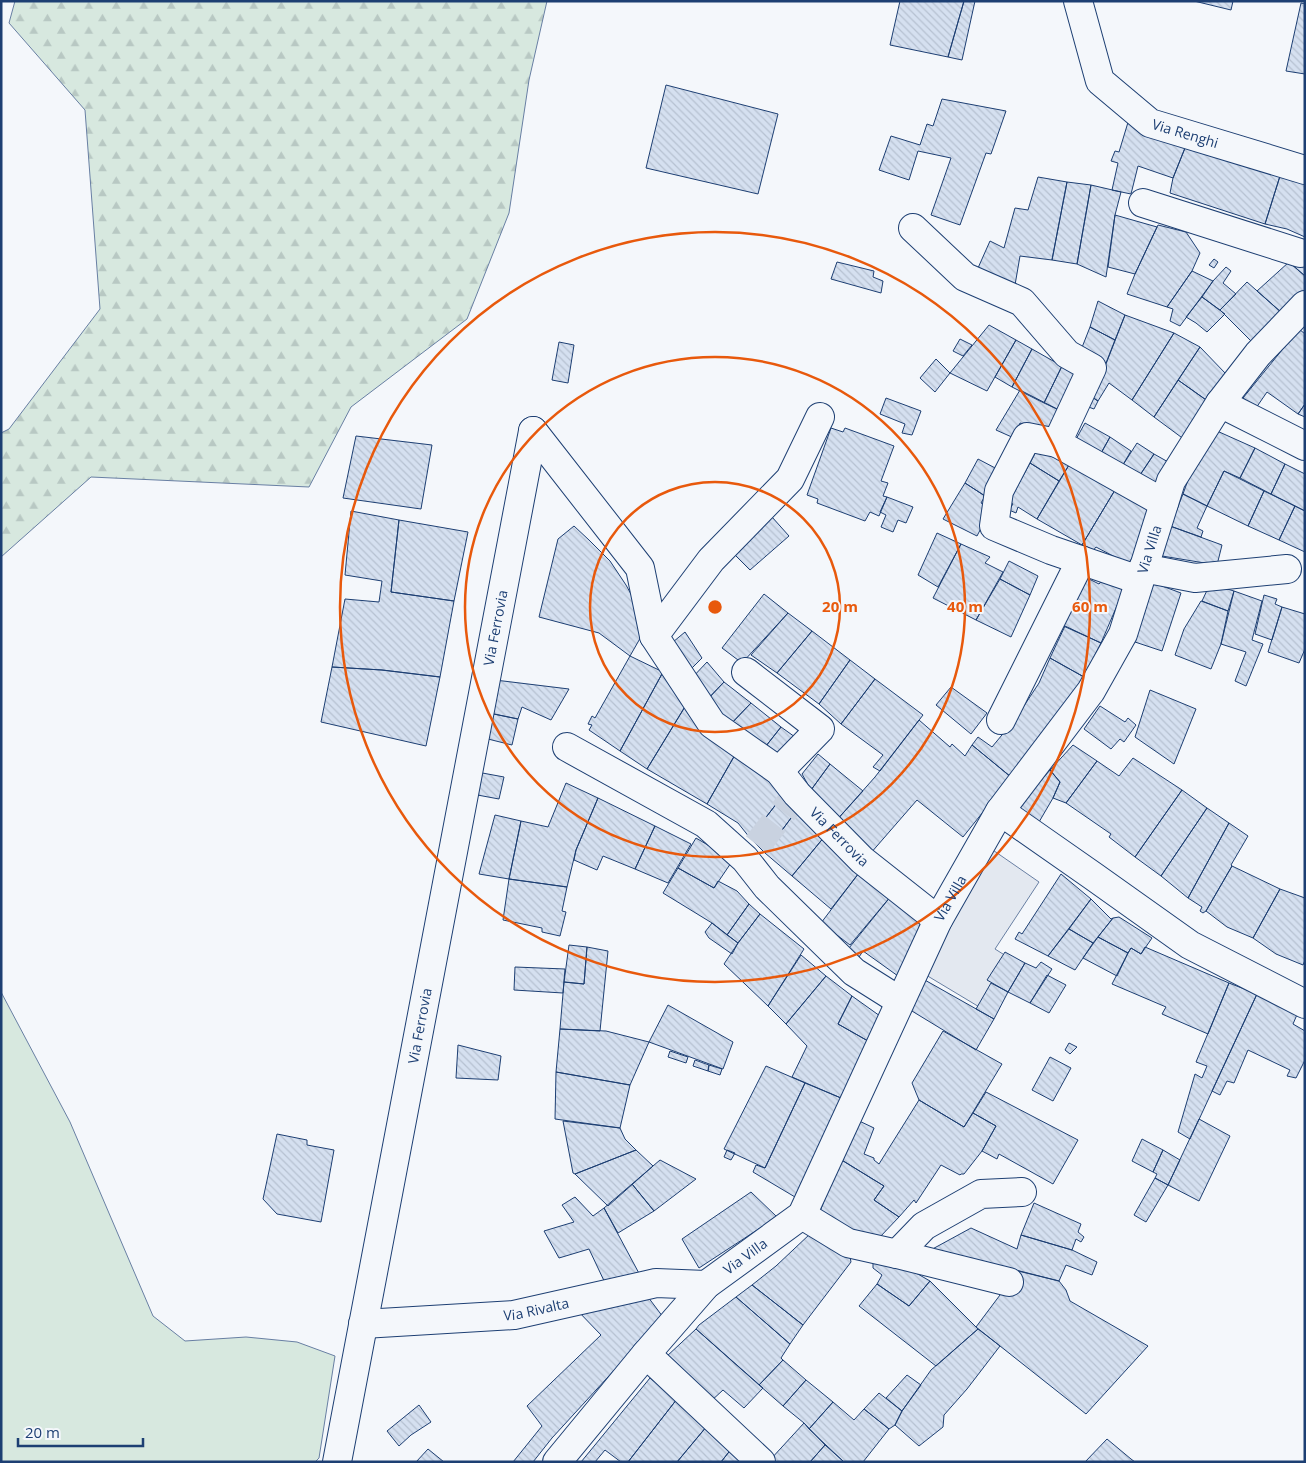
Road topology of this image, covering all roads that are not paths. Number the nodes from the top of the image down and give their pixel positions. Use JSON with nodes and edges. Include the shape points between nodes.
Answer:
{"nodes":[{"id":1,"x":1078,"y":1,"type":"edge"},
{"id":2,"x":1305,"y":170,"type":"edge"},
{"id":3,"x":1143,"y":203,"type":"dead end"},
{"id":4,"x":913,"y":228,"type":"dead end"},
{"id":5,"x":1300,"y":252,"type":"dead end"},
{"id":6,"x":1305,"y":305,"type":"edge"},
{"id":7,"x":1220,"y":403,"type":"junction"},
{"id":8,"x":820,"y":417,"type":"dead end"},
{"id":9,"x":1057,"y":443,"type":"junction"},
{"id":10,"x":1305,"y":446,"type":"edge"},
{"id":11,"x":1164,"y":503,"type":"junction"},
{"id":12,"x":1081,"y":560,"type":"junction"},
{"id":13,"x":1287,"y":569,"type":"dead end"},
{"id":14,"x":1141,"y":574,"type":"junction"},
{"id":15,"x":654,"y":636,"type":"junction"},
{"id":16,"x":746,"y":672,"type":"dead end"},
{"id":17,"x":1001,"y":720,"type":"dead end"},
{"id":18,"x":567,"y":747,"type":"dead end"},
{"id":19,"x":779,"y":772,"type":"junction"},
{"id":20,"x":1000,"y":811,"type":"junction"},
{"id":21,"x":938,"y":920,"type":"junction"},
{"id":22,"x":900,"y":1001,"type":"junction"},
{"id":23,"x":1305,"y":1004,"type":"edge"},
{"id":24,"x":1022,"y":1192,"type":"dead end"},
{"id":25,"x":802,"y":1215,"type":"junction"},
{"id":26,"x":897,"y":1254,"type":"junction"},
{"id":27,"x":1009,"y":1282,"type":"dead end"},
{"id":28,"x":706,"y":1285,"type":"junction"},
{"id":29,"x":362,"y":1324,"type":"junction"},
{"id":30,"x":646,"y":1354,"type":"junction"},
{"id":31,"x":337,"y":1462,"type":"edge"},
{"id":32,"x":557,"y":1462,"type":"edge"},
{"id":33,"x":761,"y":1462,"type":"edge"}],
"edges":[{"from":1,"to":2,"type":"street","name":"Via Renghi","via":[[1100,81],[1150,123]]},
{"from":3,"to":5,"type":"street"},
{"from":4,"to":9,"type":"street","via":[[965,277],[1022,302],[1067,354],[1092,368]]},
{"from":6,"to":7,"type":"street","name":"Via Villa","via":[[1258,354]]},
{"from":7,"to":10,"type":"street"},
{"from":7,"to":11,"type":"street","name":"Via Villa","via":[[1171,481]]},
{"from":8,"to":15,"type":"street","via":[[790,479],[711,560]]},
{"from":9,"to":11,"type":"street"},
{"from":9,"to":12,"type":"street","via":[[1027,437],[999,491],[994,526]]},
{"from":11,"to":14,"type":"street","name":"Via Villa"},
{"from":12,"to":14,"type":"street"},
{"from":12,"to":17,"type":"street"},
{"from":13,"to":14,"type":"street","via":[[1195,578]]},
{"from":14,"to":20,"type":"street","name":"Via Villa","via":[[1123,634],[1091,691]]},
{"from":15,"to":19,"type":"street","name":"Via Ferrovia","via":[[712,724]]},
{"from":15,"to":29,"type":"street","name":"Via Ferrovia","via":[[640,568],[533,431]]},
{"from":16,"to":19,"type":"street","via":[[820,729]]},
{"from":18,"to":22,"type":"street","via":[[706,824],[854,972]]},
{"from":19,"to":21,"type":"street","name":"Via Ferrovia","via":[[862,860]]},
{"from":20,"to":21,"type":"street","name":"Via Villa"},
{"from":20,"to":23,"type":"street","via":[[1190,945]]},
{"from":21,"to":22,"type":"street","name":"Via Villa"},
{"from":22,"to":25,"type":"street","name":"Via Villa"},
{"from":24,"to":26,"type":"street","via":[[981,1194],[924,1226]]},
{"from":25,"to":26,"type":"street","via":[[848,1243]]},
{"from":25,"to":28,"type":"street","name":"Via Villa"},
{"from":26,"to":27,"type":"street"},
{"from":28,"to":29,"type":"street","name":"Via Rivalta","via":[[656,1283],[514,1315]]},
{"from":28,"to":30,"type":"street","name":"Via Villa"},
{"from":29,"to":31,"type":"street","name":"Via Ferrovia"},
{"from":30,"to":32,"type":"street","name":"Via Villa"},
{"from":30,"to":33,"type":"street"}]}
